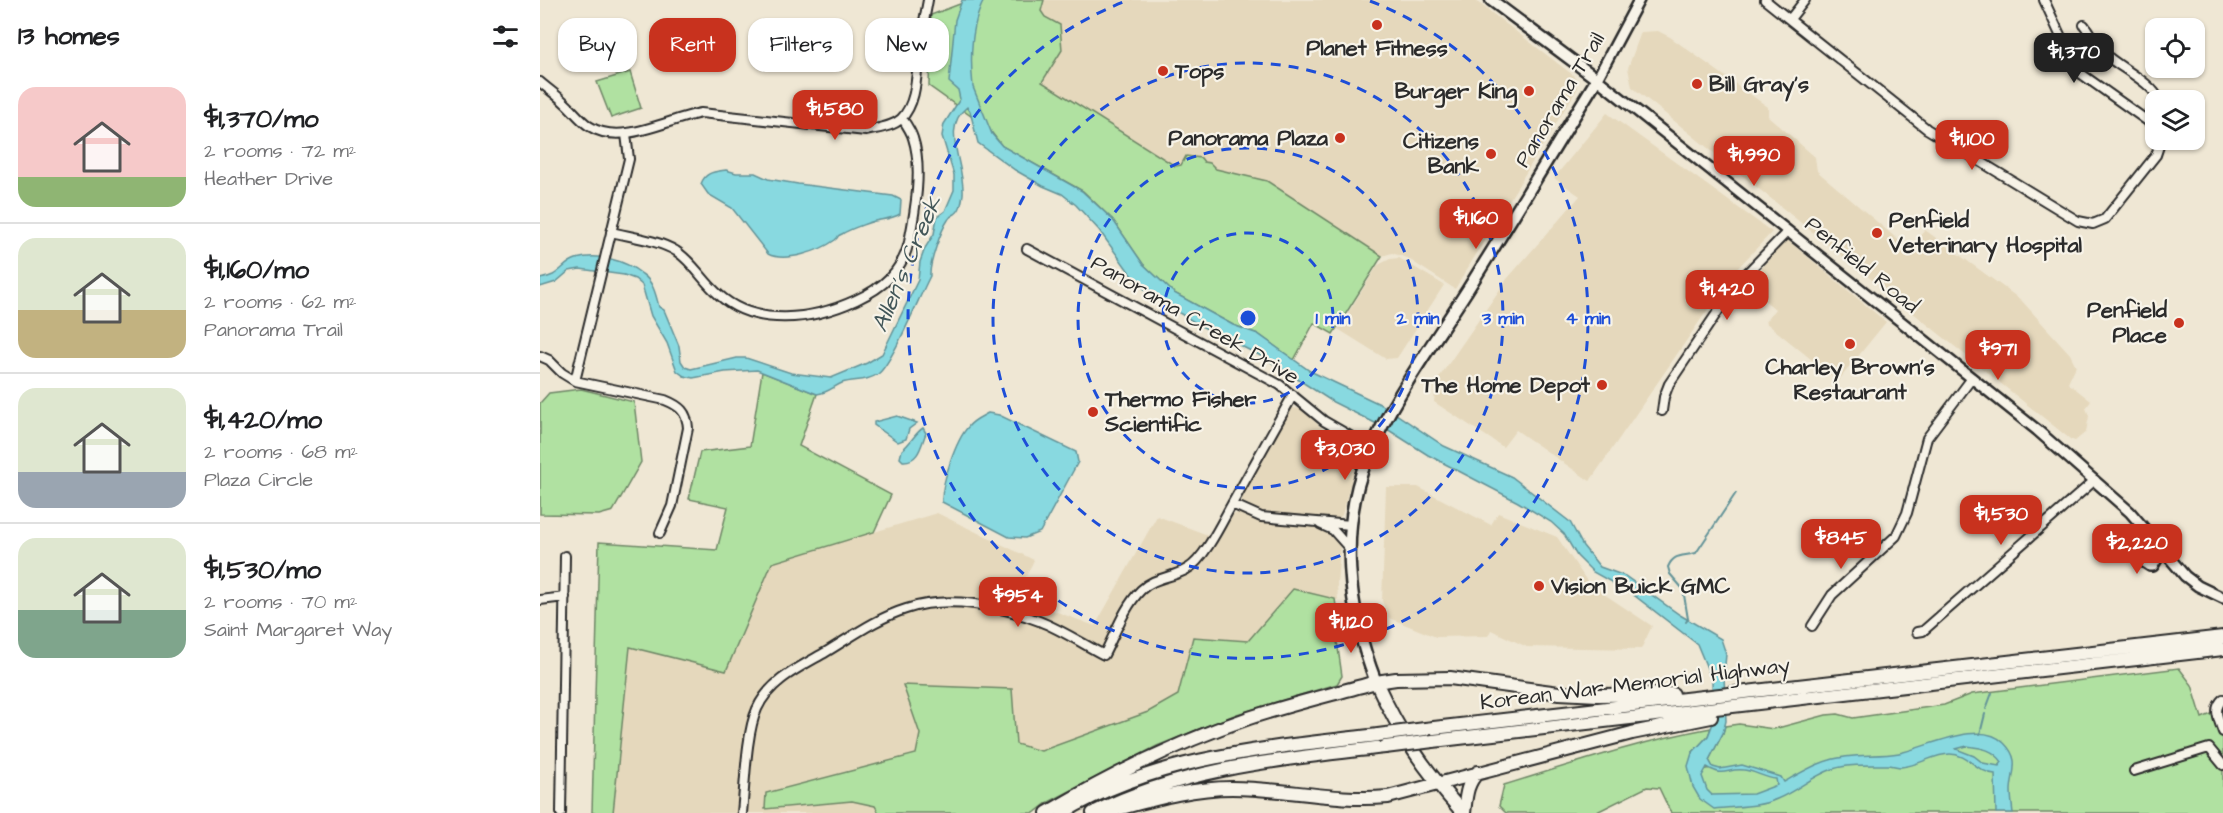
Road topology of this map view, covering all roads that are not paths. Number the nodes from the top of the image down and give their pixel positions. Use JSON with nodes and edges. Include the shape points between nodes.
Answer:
{"nodes":[{"id":1,"x":928,"y":0,"type":"edge"},
{"id":2,"x":1491,"y":0,"type":"edge"},
{"id":3,"x":1639,"y":0,"type":"edge"},
{"id":4,"x":1765,"y":0,"type":"edge"},
{"id":5,"x":1805,"y":0,"type":"edge"},
{"id":6,"x":2044,"y":0,"type":"edge"},
{"id":7,"x":1790,"y":19,"type":"junction"},
{"id":8,"x":2084,"y":25,"type":"dead end"},
{"id":9,"x":1597,"y":79,"type":"junction"},
{"id":10,"x":540,"y":82,"type":"edge"},
{"id":11,"x":2152,"y":90,"type":"edge"},
{"id":12,"x":902,"y":118,"type":"junction"},
{"id":13,"x":2145,"y":119,"type":"edge"},
{"id":14,"x":626,"y":134,"type":"junction"},
{"id":15,"x":2158,"y":150,"type":"edge"},
{"id":16,"x":1788,"y":231,"type":"junction"},
{"id":17,"x":611,"y":232,"type":"junction"},
{"id":18,"x":1027,"y":249,"type":"dead end"},
{"id":19,"x":540,"y":356,"type":"edge"},
{"id":20,"x":1972,"y":378,"type":"junction"},
{"id":21,"x":575,"y":381,"type":"junction"},
{"id":22,"x":1293,"y":395,"type":"junction"},
{"id":23,"x":1662,"y":411,"type":"dead end"},
{"id":24,"x":1371,"y":448,"type":"junction"},
{"id":25,"x":2095,"y":480,"type":"junction"},
{"id":26,"x":1232,"y":504,"type":"junction"},
{"id":27,"x":1316,"y":522,"type":"junction"},
{"id":28,"x":1351,"y":525,"type":"junction"},
{"id":29,"x":2142,"y":527,"type":"junction"},
{"id":30,"x":660,"y":533,"type":"dead end"},
{"id":31,"x":1350,"y":549,"type":"junction"},
{"id":32,"x":2162,"y":551,"type":"junction"},
{"id":33,"x":565,"y":556,"type":"dead end"},
{"id":34,"x":565,"y":597,"type":"junction"},
{"id":35,"x":2223,"y":598,"type":"edge"},
{"id":36,"x":540,"y":600,"type":"edge"},
{"id":37,"x":1812,"y":626,"type":"dead end"},
{"id":38,"x":1917,"y":632,"type":"dead end"},
{"id":39,"x":2223,"y":637,"type":"edge"},
{"id":40,"x":2223,"y":649,"type":"edge"},
{"id":41,"x":1376,"y":682,"type":"junction"},
{"id":42,"x":2223,"y":699,"type":"edge"},
{"id":43,"x":1741,"y":703,"type":"junction"},
{"id":44,"x":1694,"y":706,"type":"junction"},
{"id":45,"x":2223,"y":732,"type":"edge"},
{"id":46,"x":2223,"y":765,"type":"edge"},
{"id":47,"x":2134,"y":771,"type":"dead end"},
{"id":48,"x":1478,"y":772,"type":"junction"},
{"id":49,"x":1438,"y":784,"type":"junction"},
{"id":50,"x":561,"y":813,"type":"edge"},
{"id":51,"x":742,"y":813,"type":"edge"},
{"id":52,"x":1047,"y":813,"type":"edge"},
{"id":53,"x":1062,"y":813,"type":"edge"},
{"id":54,"x":1093,"y":813,"type":"edge"},
{"id":55,"x":1102,"y":813,"type":"edge"},
{"id":56,"x":1464,"y":813,"type":"edge"}],
"edges":[{"from":1,"to":12,"type":"street","via":[[913,96]]},
{"from":2,"to":9,"type":"main road","name":"Penfield Road"},
{"from":3,"to":9,"type":"street","name":"Panorama Trail"},
{"from":4,"to":7,"type":"street"},
{"from":5,"to":7,"type":"street"},
{"from":6,"to":13,"type":"street","via":[[2080,73]]},
{"from":7,"to":15,"type":"street","via":[[1927,129],[2086,224],[2105,219]]},
{"from":8,"to":11,"type":"street","via":[[2104,54]]},
{"from":9,"to":16,"type":"street","name":"Penfield Road"},
{"from":9,"to":24,"type":"main road","name":"Panorama Trail"},
{"from":10,"to":14,"type":"street","via":[[597,131]]},
{"from":12,"to":14,"type":"street","via":[[891,125],[853,131],[701,112]]},
{"from":12,"to":17,"type":"street","via":[[913,137],[917,168],[907,248],[894,275],[843,306],[795,317],[752,313],[717,293],[676,251]]},
{"from":14,"to":17,"type":"street","via":[[629,159]]},
{"from":16,"to":20,"type":"street","name":"Penfield Road"},
{"from":16,"to":23,"type":"street","via":[[1729,295],[1669,384]]},
{"from":17,"to":21,"type":"street"},
{"from":18,"to":22,"type":"street","name":"Panorama Creek Drive"},
{"from":19,"to":21,"type":"street"},
{"from":20,"to":25,"type":"street","name":"Penfield Road"},
{"from":20,"to":37,"type":"street","via":[[1927,438],[1907,513],[1896,536],[1832,595]]},
{"from":21,"to":30,"type":"street","via":[[665,400],[676,404],[687,418],[672,506]]},
{"from":22,"to":24,"type":"street","name":"Panorama Creek Drive","via":[[1333,427]]},
{"from":22,"to":26,"type":"street"},
{"from":24,"to":28,"type":"main road","name":"Panorama Trail"},
{"from":25,"to":29,"type":"street","name":"Penfield Road"},
{"from":25,"to":38,"type":"street","via":[[1923,631]]},
{"from":26,"to":27,"type":"street","via":[[1261,517]]},
{"from":26,"to":51,"type":"street","via":[[1199,560],[1138,593],[1104,655],[1040,621],[974,604],[944,602],[904,609],[886,617],[784,676],[767,693],[751,729]]},
{"from":27,"to":28,"type":"street"},
{"from":27,"to":31,"type":"street","via":[[1332,530]]},
{"from":28,"to":31,"type":"main road","name":"Panorama Trail"},
{"from":29,"to":32,"type":"street","name":"Penfield Road"},
{"from":29,"to":32,"type":"street","via":[[2144,562],[2153,566]]},
{"from":31,"to":41,"type":"main road","name":"Panorama Trail","via":[[1354,602]]},
{"from":32,"to":35,"type":"street","name":"Penfield Road","via":[[2186,576]]},
{"from":33,"to":34,"type":"street"},
{"from":34,"to":36,"type":"street"},
{"from":34,"to":50,"type":"street"},
{"from":39,"to":43,"type":"main road","name":"Korean War Memorial Highway"},
{"from":40,"to":43,"type":"main road","name":"Korean War Memorial Highway","via":[[1807,699]]},
{"from":41,"to":44,"type":"main road","via":[[1450,678]]},
{"from":41,"to":49,"type":"main road","via":[[1407,741]]},
{"from":41,"to":52,"type":"main road","via":[[1249,718],[1190,740],[1092,786]]},
{"from":42,"to":45,"type":"street","via":[[2217,712]]},
{"from":43,"to":44,"type":"main road"},
{"from":43,"to":44,"type":"main road","name":"Korean War Memorial Highway","via":[[1725,694]]},
{"from":44,"to":48,"type":"main road","via":[[1632,733]]},
{"from":44,"to":53,"type":"main road","name":"Korean War Memorial Highway","bridge":true,"via":[[1425,729],[1241,752],[1139,778]]},
{"from":44,"to":54,"type":"main road","name":"Korean War Memorial Highway","bridge":true,"via":[[1216,770],[1149,788]]},
{"from":46,"to":47,"type":"street","via":[[2209,748]]},
{"from":48,"to":49,"type":"main road"},
{"from":48,"to":56,"type":"main road","via":[[1470,779]]},
{"from":49,"to":55,"type":"main road","via":[[1367,799],[1233,788],[1197,790]]},
{"from":49,"to":56,"type":"main road"}]}
